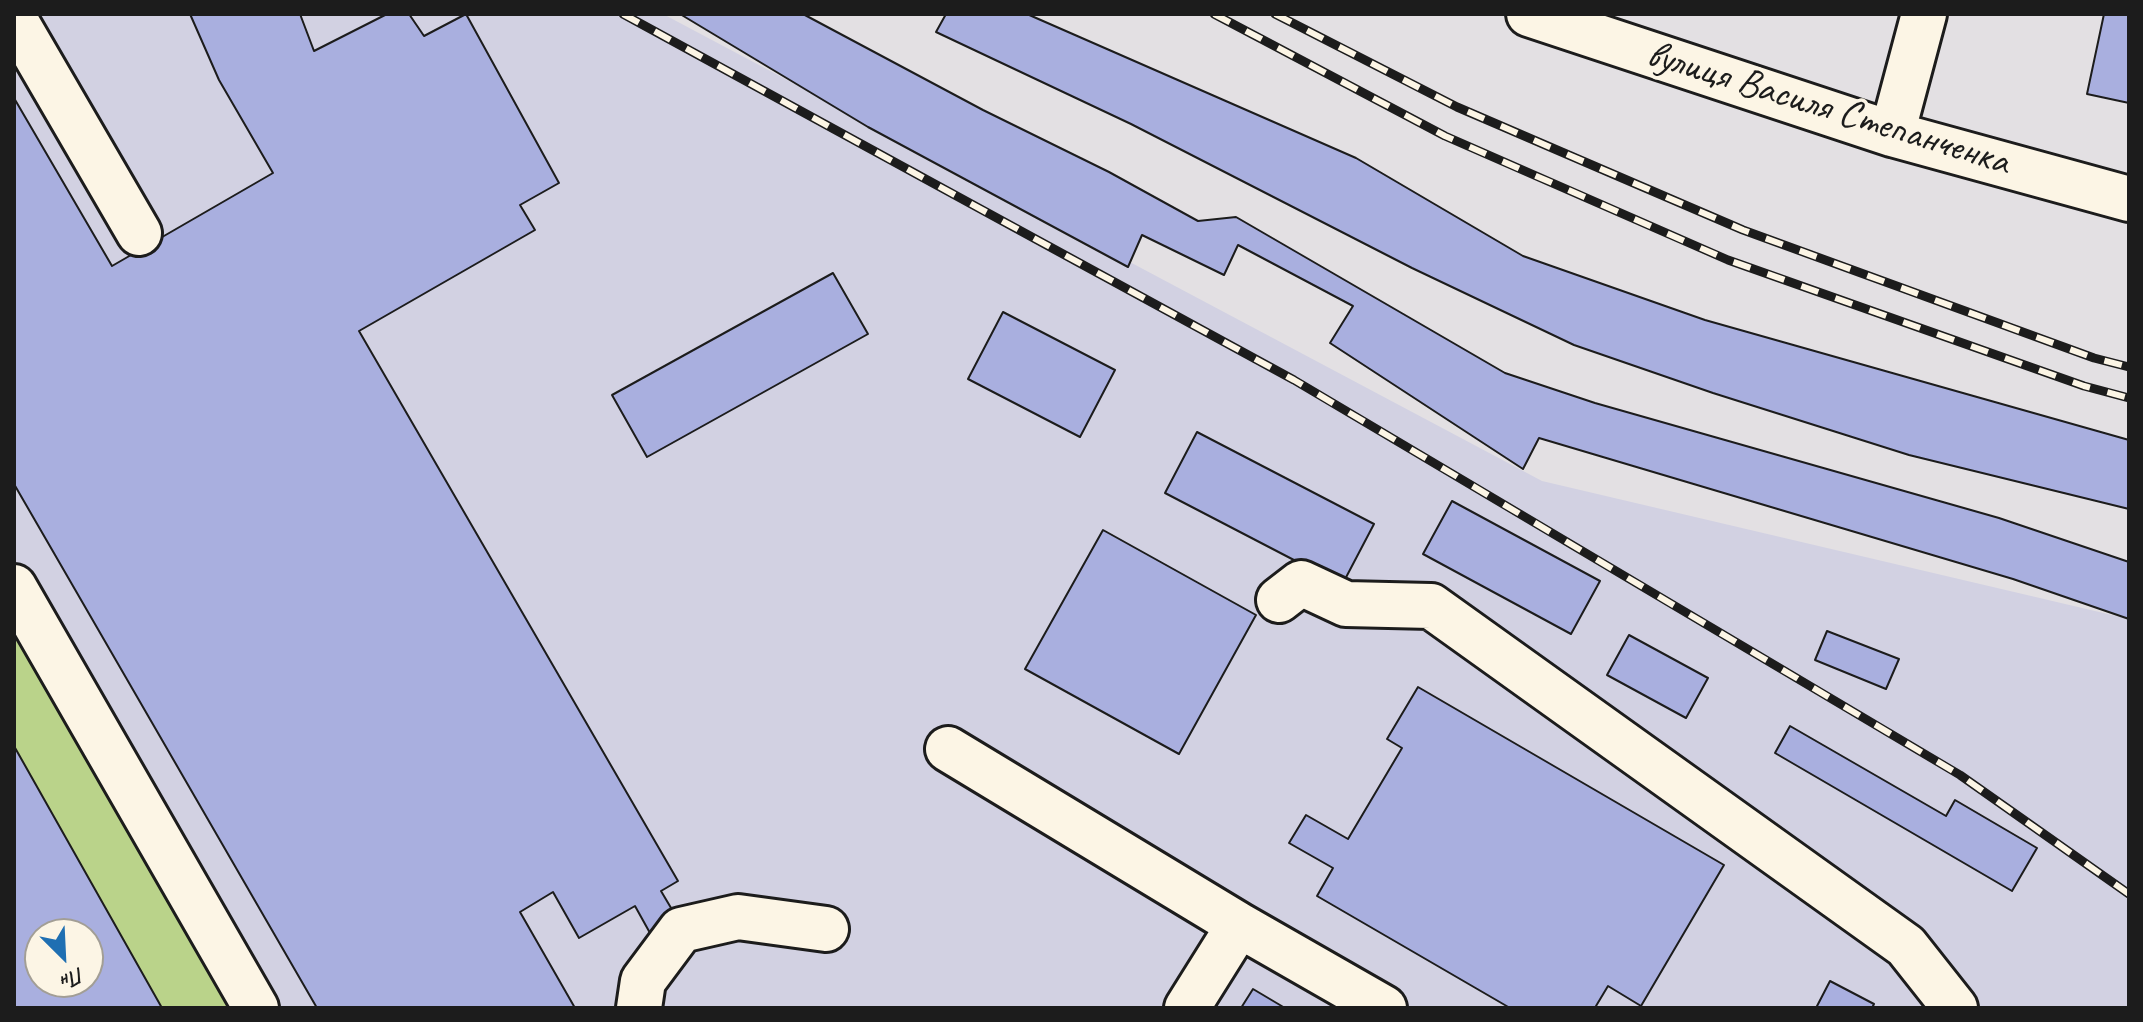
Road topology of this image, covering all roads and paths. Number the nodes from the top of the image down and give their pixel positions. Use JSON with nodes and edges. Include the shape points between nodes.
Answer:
{"nodes":[{"id":1,"x":1529,"y":14,"type":"edge"},
{"id":2,"x":1924,"y":14,"type":"edge"},
{"id":3,"x":14,"y":18,"type":"edge"},
{"id":4,"x":1892,"y":134,"type":"junction"},
{"id":5,"x":2129,"y":199,"type":"edge"},
{"id":6,"x":139,"y":233,"type":"dead end"},
{"id":7,"x":14,"y":587,"type":"edge"},
{"id":8,"x":1279,"y":600,"type":"dead end"},
{"id":9,"x":948,"y":749,"type":"dead end"},
{"id":10,"x":1239,"y":925,"type":"junction"},
{"id":11,"x":826,"y":929,"type":"dead end"},
{"id":12,"x":256,"y":1008,"type":"edge"},
{"id":13,"x":639,"y":1008,"type":"edge"},
{"id":14,"x":1187,"y":1008,"type":"edge"},
{"id":15,"x":1384,"y":1008,"type":"edge"},
{"id":16,"x":1955,"y":1008,"type":"edge"}],
"edges":[{"from":1,"to":4,"type":"street","name":"вулиця Василя Степанченка"},
{"from":2,"to":4,"type":"street"},
{"from":3,"to":6,"type":"street"},
{"from":4,"to":5,"type":"street","name":"вулиця Василя Степанченка"},
{"from":7,"to":12,"type":"street"},
{"from":8,"to":16,"type":"street","via":[[1301,583],[1346,604],[1431,606],[1906,946]]},
{"from":9,"to":10,"type":"street"},
{"from":10,"to":14,"type":"street"},
{"from":10,"to":15,"type":"street"},
{"from":11,"to":13,"type":"street","via":[[738,917],[681,930],[643,981]]}]}
